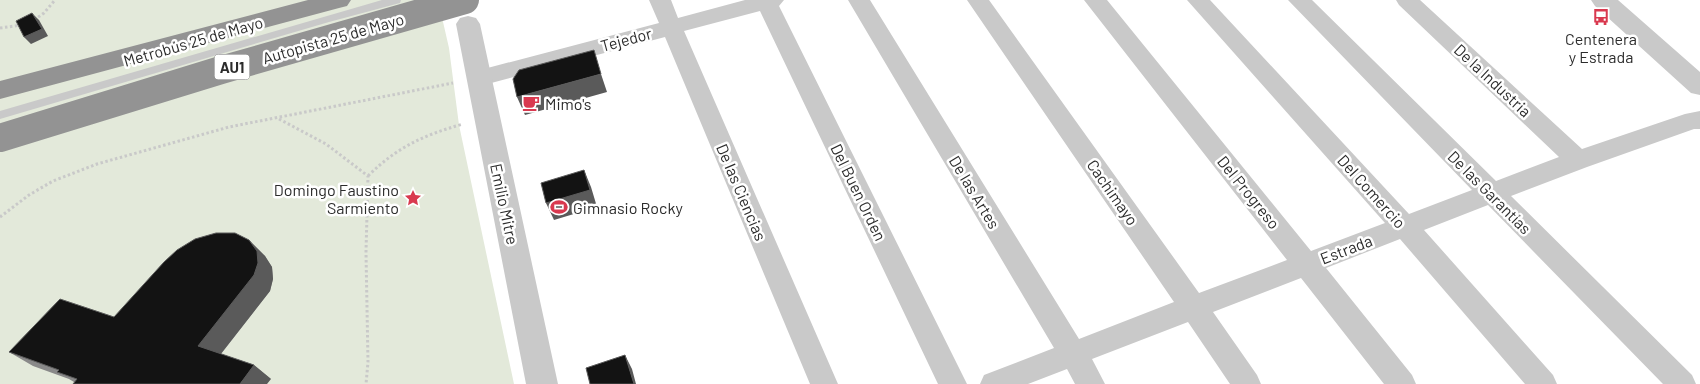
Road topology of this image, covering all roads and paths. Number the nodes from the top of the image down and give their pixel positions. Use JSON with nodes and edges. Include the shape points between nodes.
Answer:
{"nodes":[{"id":1,"x":55,"y":0,"type":"edge"},
{"id":2,"x":339,"y":0,"type":"edge"},
{"id":3,"x":396,"y":0,"type":"edge"},
{"id":4,"x":660,"y":0,"type":"edge"},
{"id":5,"x":859,"y":0,"type":"edge"},
{"id":6,"x":978,"y":0,"type":"edge"},
{"id":7,"x":1095,"y":0,"type":"edge"},
{"id":8,"x":1198,"y":0,"type":"edge"},
{"id":9,"x":1299,"y":0,"type":"edge"},
{"id":10,"x":1408,"y":0,"type":"edge"},
{"id":11,"x":1603,"y":0,"type":"edge"},
{"id":12,"x":768,"y":1,"type":"edge"},
{"id":13,"x":466,"y":12,"type":"edge"},
{"id":14,"x":671,"y":27,"type":"junction"},
{"id":15,"x":0,"y":28,"type":"edge"},
{"id":16,"x":480,"y":78,"type":"junction"},
{"id":17,"x":1700,"y":86,"type":"edge"},
{"id":18,"x":0,"y":90,"type":"edge"},
{"id":19,"x":0,"y":114,"type":"edge"},
{"id":20,"x":488,"y":118,"type":"junction"},
{"id":21,"x":278,"y":119,"type":"junction"},
{"id":22,"x":1700,"y":120,"type":"edge"},
{"id":23,"x":0,"y":138,"type":"edge"},
{"id":24,"x":1578,"y":160,"type":"junction"},
{"id":25,"x":368,"y":176,"type":"junction"},
{"id":26,"x":1492,"y":193,"type":"junction"},
{"id":27,"x":0,"y":217,"type":"edge"},
{"id":28,"x":1405,"y":227,"type":"junction"},
{"id":29,"x":1307,"y":264,"type":"junction"},
{"id":30,"x":1194,"y":308,"type":"junction"},
{"id":31,"x":1073,"y":353,"type":"junction"},
{"id":32,"x":366,"y":384,"type":"edge"},
{"id":33,"x":542,"y":384,"type":"edge"},
{"id":34,"x":824,"y":384,"type":"edge"},
{"id":35,"x":953,"y":384,"type":"edge"},
{"id":36,"x":994,"y":384,"type":"edge"},
{"id":37,"x":1091,"y":384,"type":"edge"},
{"id":38,"x":1247,"y":384,"type":"edge"},
{"id":39,"x":1402,"y":384,"type":"edge"},
{"id":40,"x":1543,"y":384,"type":"edge"},
{"id":41,"x":1682,"y":384,"type":"edge"}],
"edges":[{"from":1,"to":15,"type":"path","via":[[30,23]]},
{"from":2,"to":18,"type":"highway","number":"AU1"},
{"from":3,"to":19,"type":"lane","name":"Metrobús 25 de Mayo"},
{"from":4,"to":14,"type":"street","name":"De las Ciencias"},
{"from":5,"to":31,"type":"street","name":"De las Artes"},
{"from":6,"to":30,"type":"street","name":"Cachimayo"},
{"from":7,"to":29,"type":"street","name":"Del Progreso"},
{"from":8,"to":28,"type":"street","name":"Del Comercio"},
{"from":9,"to":26,"type":"street","name":"De las Garantías"},
{"from":10,"to":24,"type":"street","name":"De la Industria"},
{"from":11,"to":17,"type":"street"},
{"from":12,"to":14,"type":"street","name":"Tejedor"},
{"from":12,"to":35,"type":"street","name":"Del Buen Orden"},
{"from":13,"to":16,"type":"street","name":"Emilio Mitre"},
{"from":13,"to":23,"type":"highway","name":"Autopista 25 de Mayo","number":"AU1","bridge":true,"via":[[221,70]]},
{"from":14,"to":16,"type":"street","name":"Tejedor"},
{"from":14,"to":34,"type":"street","name":"De las Ciencias"},
{"from":16,"to":20,"type":"street","name":"Emilio Mitre"},
{"from":16,"to":21,"type":"path"},
{"from":20,"to":25,"type":"path","via":[[421,136],[384,159]]},
{"from":20,"to":33,"type":"street","name":"Emilio Mitre"},
{"from":21,"to":25,"type":"path","via":[[344,155]]},
{"from":21,"to":27,"type":"path","via":[[229,127],[97,164],[53,181]]},
{"from":22,"to":24,"type":"street","name":"Estrada"},
{"from":24,"to":26,"type":"street","name":"Estrada"},
{"from":25,"to":32,"type":"path"},
{"from":26,"to":28,"type":"street","name":"Estrada"},
{"from":26,"to":41,"type":"street","name":"De las Garantías"},
{"from":28,"to":29,"type":"street","name":"Estrada"},
{"from":28,"to":40,"type":"street","name":"Del Comercio"},
{"from":29,"to":30,"type":"street","name":"Estrada"},
{"from":29,"to":39,"type":"street","name":"Del Progreso"},
{"from":30,"to":31,"type":"street","name":"Estrada"},
{"from":30,"to":38,"type":"street","name":"Cachimayo"},
{"from":31,"to":36,"type":"street","name":"Estrada"},
{"from":31,"to":37,"type":"street","name":"De las Artes"}]}
